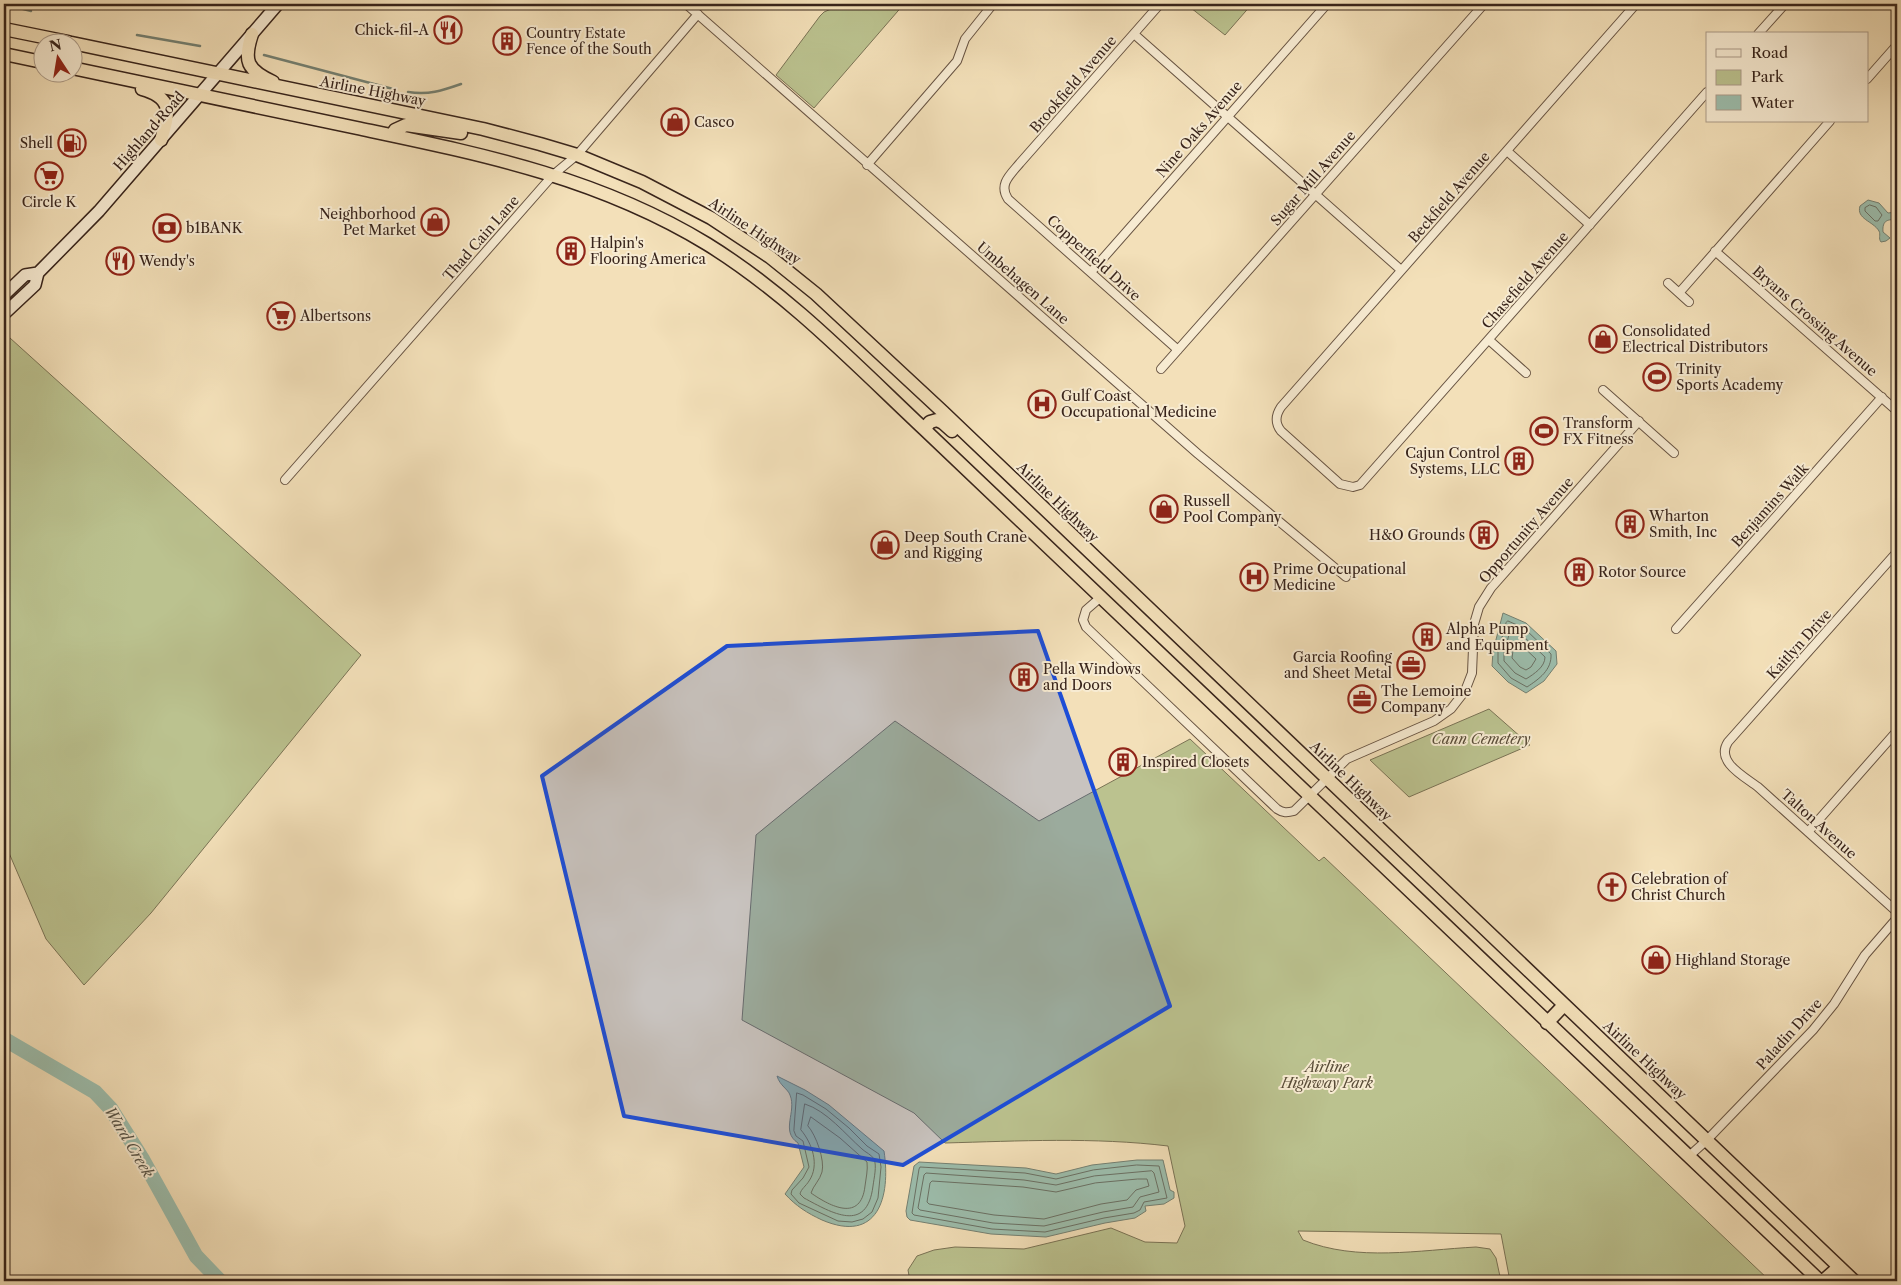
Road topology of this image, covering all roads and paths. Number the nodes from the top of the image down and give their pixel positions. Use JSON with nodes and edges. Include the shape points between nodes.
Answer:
{"nodes":[{"id":1,"x":278,"y":4,"type":"edge"},
{"id":2,"x":686,"y":4,"type":"edge"},
{"id":3,"x":993,"y":4,"type":"edge"},
{"id":4,"x":1160,"y":4,"type":"edge"},
{"id":5,"x":1327,"y":4,"type":"edge"},
{"id":6,"x":1484,"y":4,"type":"edge"},
{"id":7,"x":1636,"y":4,"type":"edge"},
{"id":8,"x":1785,"y":4,"type":"edge"},
{"id":9,"x":698,"y":14,"type":"junction"},
{"id":10,"x":4,"y":29,"type":"edge"},
{"id":11,"x":1760,"y":32,"type":"edge"},
{"id":12,"x":252,"y":34,"type":"junction"},
{"id":13,"x":1134,"y":34,"type":"junction"},
{"id":14,"x":32,"y":35,"type":"edge"},
{"id":15,"x":1897,"y":45,"type":"edge"},
{"id":16,"x":82,"y":46,"type":"edge"},
{"id":17,"x":4,"y":54,"type":"edge"},
{"id":18,"x":32,"y":60,"type":"edge"},
{"id":19,"x":82,"y":70,"type":"edge"},
{"id":20,"x":217,"y":75,"type":"junction"},
{"id":21,"x":115,"y":77,"type":"junction"},
{"id":22,"x":1868,"y":78,"type":"edge"},
{"id":23,"x":299,"y":92,"type":"junction"},
{"id":24,"x":1706,"y":93,"type":"edge"},
{"id":25,"x":200,"y":95,"type":"junction"},
{"id":26,"x":1228,"y":116,"type":"junction"},
{"id":27,"x":1829,"y":122,"type":"edge"},
{"id":28,"x":392,"y":135,"type":"junction"},
{"id":29,"x":161,"y":140,"type":"junction"},
{"id":30,"x":540,"y":144,"type":"junction"},
{"id":31,"x":1507,"y":151,"type":"junction"},
{"id":32,"x":577,"y":155,"type":"junction"},
{"id":33,"x":868,"y":165,"type":"junction"},
{"id":34,"x":553,"y":175,"type":"junction"},
{"id":35,"x":1006,"y":180,"type":"joint"},
{"id":36,"x":1315,"y":194,"type":"junction"},
{"id":37,"x":1590,"y":225,"type":"junction"},
{"id":38,"x":1715,"y":251,"type":"junction"},
{"id":39,"x":1401,"y":270,"type":"junction"},
{"id":40,"x":1091,"y":272,"type":"junction"},
{"id":41,"x":38,"y":273,"type":"junction"},
{"id":42,"x":1668,"y":284,"type":"dead end"},
{"id":43,"x":1679,"y":293,"type":"junction"},
{"id":44,"x":4,"y":295,"type":"edge"},
{"id":45,"x":1690,"y":302,"type":"dead end"},
{"id":46,"x":4,"y":314,"type":"edge"},
{"id":47,"x":1489,"y":340,"type":"junction"},
{"id":48,"x":1178,"y":350,"type":"junction"},
{"id":49,"x":1161,"y":370,"type":"dead end"},
{"id":50,"x":1526,"y":373,"type":"dead end"},
{"id":51,"x":1602,"y":390,"type":"dead end"},
{"id":52,"x":1882,"y":397,"type":"junction"},
{"id":53,"x":1897,"y":410,"type":"edge"},
{"id":54,"x":1638,"y":422,"type":"junction"},
{"id":55,"x":924,"y":428,"type":"junction"},
{"id":56,"x":1674,"y":453,"type":"dead end"},
{"id":57,"x":285,"y":480,"type":"dead end"},
{"id":58,"x":1360,"y":485,"type":"joint"},
{"id":59,"x":1070,"y":535,"type":"junction"},
{"id":60,"x":1897,"y":552,"type":"edge"},
{"id":61,"x":1346,"y":577,"type":"dead end"},
{"id":62,"x":1101,"y":597,"type":"junction"},
{"id":63,"x":1676,"y":629,"type":"dead end"},
{"id":64,"x":1897,"y":730,"type":"edge"},
{"id":65,"x":1724,"y":755,"type":"joint"},
{"id":66,"x":1327,"y":779,"type":"junction"},
{"id":67,"x":1310,"y":795,"type":"junction"},
{"id":68,"x":1808,"y":832,"type":"junction"},
{"id":69,"x":1897,"y":912,"type":"edge"},
{"id":70,"x":1897,"y":918,"type":"edge"},
{"id":71,"x":1564,"y":1005,"type":"junction"},
{"id":72,"x":1548,"y":1023,"type":"junction"},
{"id":73,"x":1707,"y":1140,"type":"junction"},
{"id":74,"x":1688,"y":1157,"type":"junction"},
{"id":75,"x":1839,"y":1267,"type":"junction"},
{"id":76,"x":1822,"y":1281,"type":"edge"},
{"id":77,"x":1854,"y":1281,"type":"edge"}],
"edges":[{"from":1,"to":12,"type":"main road","name":"Highland Road"},
{"from":2,"to":9,"type":"street","name":"Umbehagen Lane"},
{"from":3,"to":33,"type":"street","via":[[964,39],[957,61]]},
{"from":4,"to":13,"type":"street","name":"Brookfield Avenue"},
{"from":5,"to":26,"type":"street","name":"Nine Oaks Avenue"},
{"from":6,"to":36,"type":"street","name":"Sugar Mill Avenue"},
{"from":7,"to":31,"type":"street","name":"Beckfield Avenue"},
{"from":8,"to":11,"type":"street"},
{"from":9,"to":32,"type":"street","name":"Thad Cain Lane"},
{"from":9,"to":33,"type":"street","name":"Umbehagen Lane"},
{"from":10,"to":14,"type":"highway"},
{"from":12,"to":20,"type":"main road","name":"Highland Road"},
{"from":12,"to":23,"type":"highway","via":[[247,57],[252,70]]},
{"from":13,"to":26,"type":"street"},
{"from":13,"to":35,"type":"street","name":"Brookfield Avenue"},
{"from":15,"to":22,"type":"street"},
{"from":16,"to":20,"type":"highway","name":"Airline Highway"},
{"from":17,"to":18,"type":"highway"},
{"from":19,"to":21,"type":"highway"},
{"from":20,"to":23,"type":"highway","name":"Airline Highway"},
{"from":20,"to":25,"type":"main road","name":"Highland Road"},
{"from":21,"to":25,"type":"highway"},
{"from":21,"to":29,"type":"highway","via":[[153,92],[164,101],[168,113]]},
{"from":23,"to":30,"type":"highway","name":"Airline Highway","via":[[484,129]]},
{"from":24,"to":37,"type":"street","name":"Chasefield Avenue"},
{"from":25,"to":28,"type":"highway"},
{"from":25,"to":29,"type":"main road","name":"Highland Road"},
{"from":26,"to":36,"type":"street"},
{"from":26,"to":40,"type":"street","name":"Nine Oaks Avenue"},
{"from":27,"to":38,"type":"street"},
{"from":28,"to":30,"type":"highway","via":[[406,125]]},
{"from":28,"to":34,"type":"highway"},
{"from":29,"to":41,"type":"main road","name":"Highland Road","via":[[99,211]]},
{"from":30,"to":32,"type":"highway","name":"Airline Highway"},
{"from":31,"to":37,"type":"street"},
{"from":31,"to":39,"type":"street","name":"Beckfield Avenue"},
{"from":32,"to":34,"type":"street","name":"Thad Cain Lane"},
{"from":32,"to":59,"type":"highway","name":"Airline Highway","via":[[642,182],[711,218],[770,257],[823,300]]},
{"from":33,"to":61,"type":"street","name":"Umbehagen Lane","via":[[1198,454]]},
{"from":34,"to":55,"type":"highway","via":[[608,194],[708,244],[800,312]]},
{"from":34,"to":57,"type":"street","name":"Thad Cain Lane"},
{"from":35,"to":40,"type":"street","name":"Copperfield Drive","via":[[1004,194],[1008,199]]},
{"from":36,"to":39,"type":"street"},
{"from":36,"to":48,"type":"street","name":"Sugar Mill Avenue"},
{"from":37,"to":47,"type":"street","name":"Chasefield Avenue"},
{"from":38,"to":43,"type":"street"},
{"from":38,"to":52,"type":"street","name":"Bryans Crossing Avenue"},
{"from":39,"to":58,"type":"street","name":"Beckfield Avenue","via":[[1276,414],[1276,422],[1283,434],[1340,484]]},
{"from":40,"to":48,"type":"street","name":"Copperfield Drive"},
{"from":41,"to":44,"type":"main road","name":"Highland Road","via":[[25,275]]},
{"from":41,"to":46,"type":"main road","name":"Highland Road","via":[[35,285]]},
{"from":42,"to":43,"type":"street"},
{"from":43,"to":45,"type":"street"},
{"from":47,"to":50,"type":"street"},
{"from":47,"to":58,"type":"street","name":"Chasefield Avenue"},
{"from":48,"to":49,"type":"street","name":"Sugar Mill Avenue"},
{"from":51,"to":54,"type":"street"},
{"from":52,"to":53,"type":"street","name":"Bryans Crossing Avenue"},
{"from":52,"to":63,"type":"street","name":"Benjamins Walk"},
{"from":54,"to":56,"type":"street"},
{"from":54,"to":66,"type":"street","name":"Opportunity Avenue","via":[[1487,594],[1474,624],[1472,673],[1465,691],[1451,709],[1434,721],[1347,759]]},
{"from":55,"to":59,"type":"highway","via":[[934,420],[943,423],[1025,501]]},
{"from":55,"to":62,"type":"highway"},
{"from":59,"to":66,"type":"highway","name":"Airline Highway"},
{"from":60,"to":65,"type":"street","name":"Kaitlyn Drive","via":[[1728,742]]},
{"from":62,"to":67,"type":"highway"},
{"from":62,"to":67,"type":"street","name":"Opportunity Avenue","via":[[1086,610],[1083,620],[1086,627],[1254,788],[1283,812],[1294,811]]},
{"from":64,"to":68,"type":"street"},
{"from":65,"to":68,"type":"street","name":"Talton Avenue","via":[[1728,764]]},
{"from":66,"to":67,"type":"street","name":"Opportunity Avenue"},
{"from":66,"to":71,"type":"highway","name":"Airline Highway"},
{"from":67,"to":72,"type":"highway"},
{"from":68,"to":69,"type":"street","name":"Talton Avenue"},
{"from":70,"to":73,"type":"street","name":"Paladin Drive","via":[[1865,955],[1813,1030]]},
{"from":71,"to":72,"type":"highway"},
{"from":71,"to":73,"type":"highway","name":"Airline Highway"},
{"from":72,"to":74,"type":"highway"},
{"from":73,"to":74,"type":"street","name":"Paladin Drive"},
{"from":73,"to":75,"type":"highway","name":"Airline Highway"},
{"from":74,"to":76,"type":"highway"},
{"from":75,"to":76,"type":"highway"},
{"from":75,"to":77,"type":"highway","name":"Airline Highway"}]}
